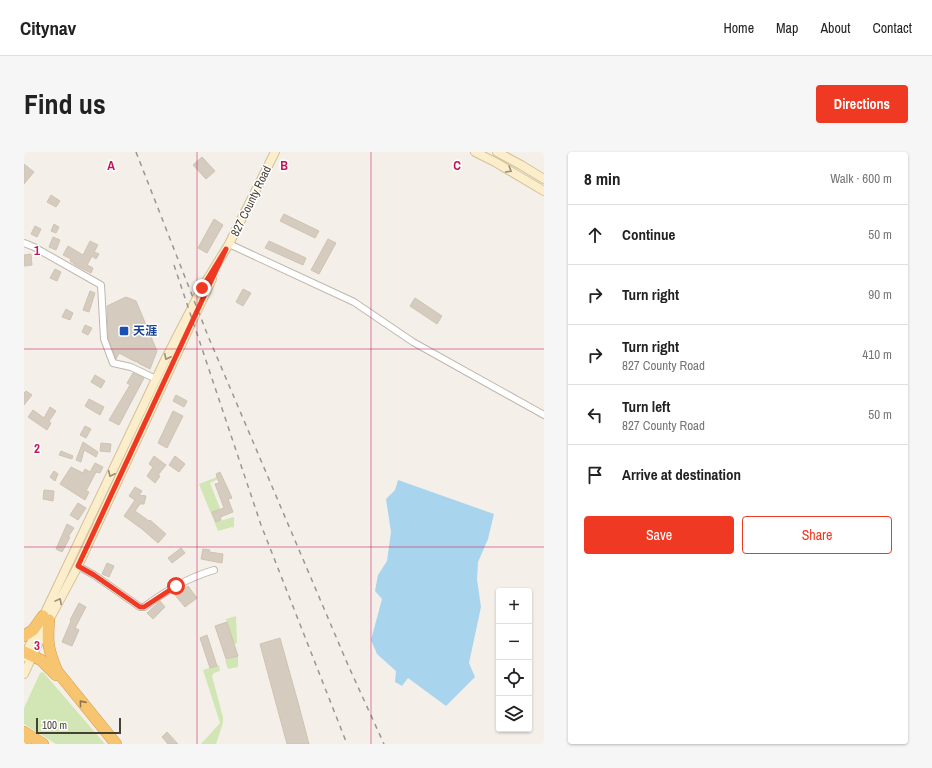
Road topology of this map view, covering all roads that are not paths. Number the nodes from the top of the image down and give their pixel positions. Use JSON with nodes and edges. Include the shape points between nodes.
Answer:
{"nodes":[{"id":1,"x":275,"y":152,"type":"edge"},
{"id":2,"x":475,"y":152,"type":"edge"},
{"id":3,"x":497,"y":152,"type":"edge"},
{"id":4,"x":544,"y":179,"type":"edge"},
{"id":5,"x":544,"y":191,"type":"edge"},
{"id":6,"x":24,"y":243,"type":"edge"},
{"id":7,"x":228,"y":247,"type":"junction"},
{"id":8,"x":156,"y":379,"type":"junction"},
{"id":9,"x":544,"y":415,"type":"edge"},
{"id":10,"x":78,"y":566,"type":"junction"},
{"id":11,"x":214,"y":570,"type":"dead end"},
{"id":12,"x":46,"y":618,"type":"junction"},
{"id":13,"x":24,"y":636,"type":"edge"},
{"id":14,"x":27,"y":654,"type":"edge"},
{"id":15,"x":24,"y":674,"type":"edge"},
{"id":16,"x":71,"y":689,"type":"junction"},
{"id":17,"x":24,"y":732,"type":"edge"},
{"id":18,"x":43,"y":744,"type":"edge"},
{"id":19,"x":116,"y":744,"type":"edge"}],
"edges":[{"from":1,"to":7,"type":"main road","name":"827 County Road"},
{"from":2,"to":5,"type":"main road","one_way":true},
{"from":3,"to":4,"type":"main road"},
{"from":6,"to":8,"type":"street","via":[[101,285],[104,339],[113,363],[131,367]]},
{"from":7,"to":8,"type":"main road","name":"827 County Road","one_way":true,"via":[[202,288]]},
{"from":7,"to":9,"type":"street","via":[[354,302],[413,342]]},
{"from":7,"to":10,"type":"main road","name":"827 County Road"},
{"from":8,"to":12,"type":"main road","name":"827 County Road","one_way":true},
{"from":10,"to":11,"type":"street","via":[[140,607],[144,607],[185,580]]},
{"from":12,"to":10,"type":"main road","name":"827 County Road","one_way":true},
{"from":12,"to":13,"type":"highway"},
{"from":12,"to":14,"type":"main road","name":"827 County Road"},
{"from":12,"to":16,"type":"highway","via":[[49,652],[57,671]]},
{"from":14,"to":15,"type":"main road","name":"827 County Road"},
{"from":14,"to":16,"type":"highway","via":[[41,660]]},
{"from":19,"to":16,"type":"highway","one_way":true},
{"from":17,"to":18,"type":"highway"}]}
